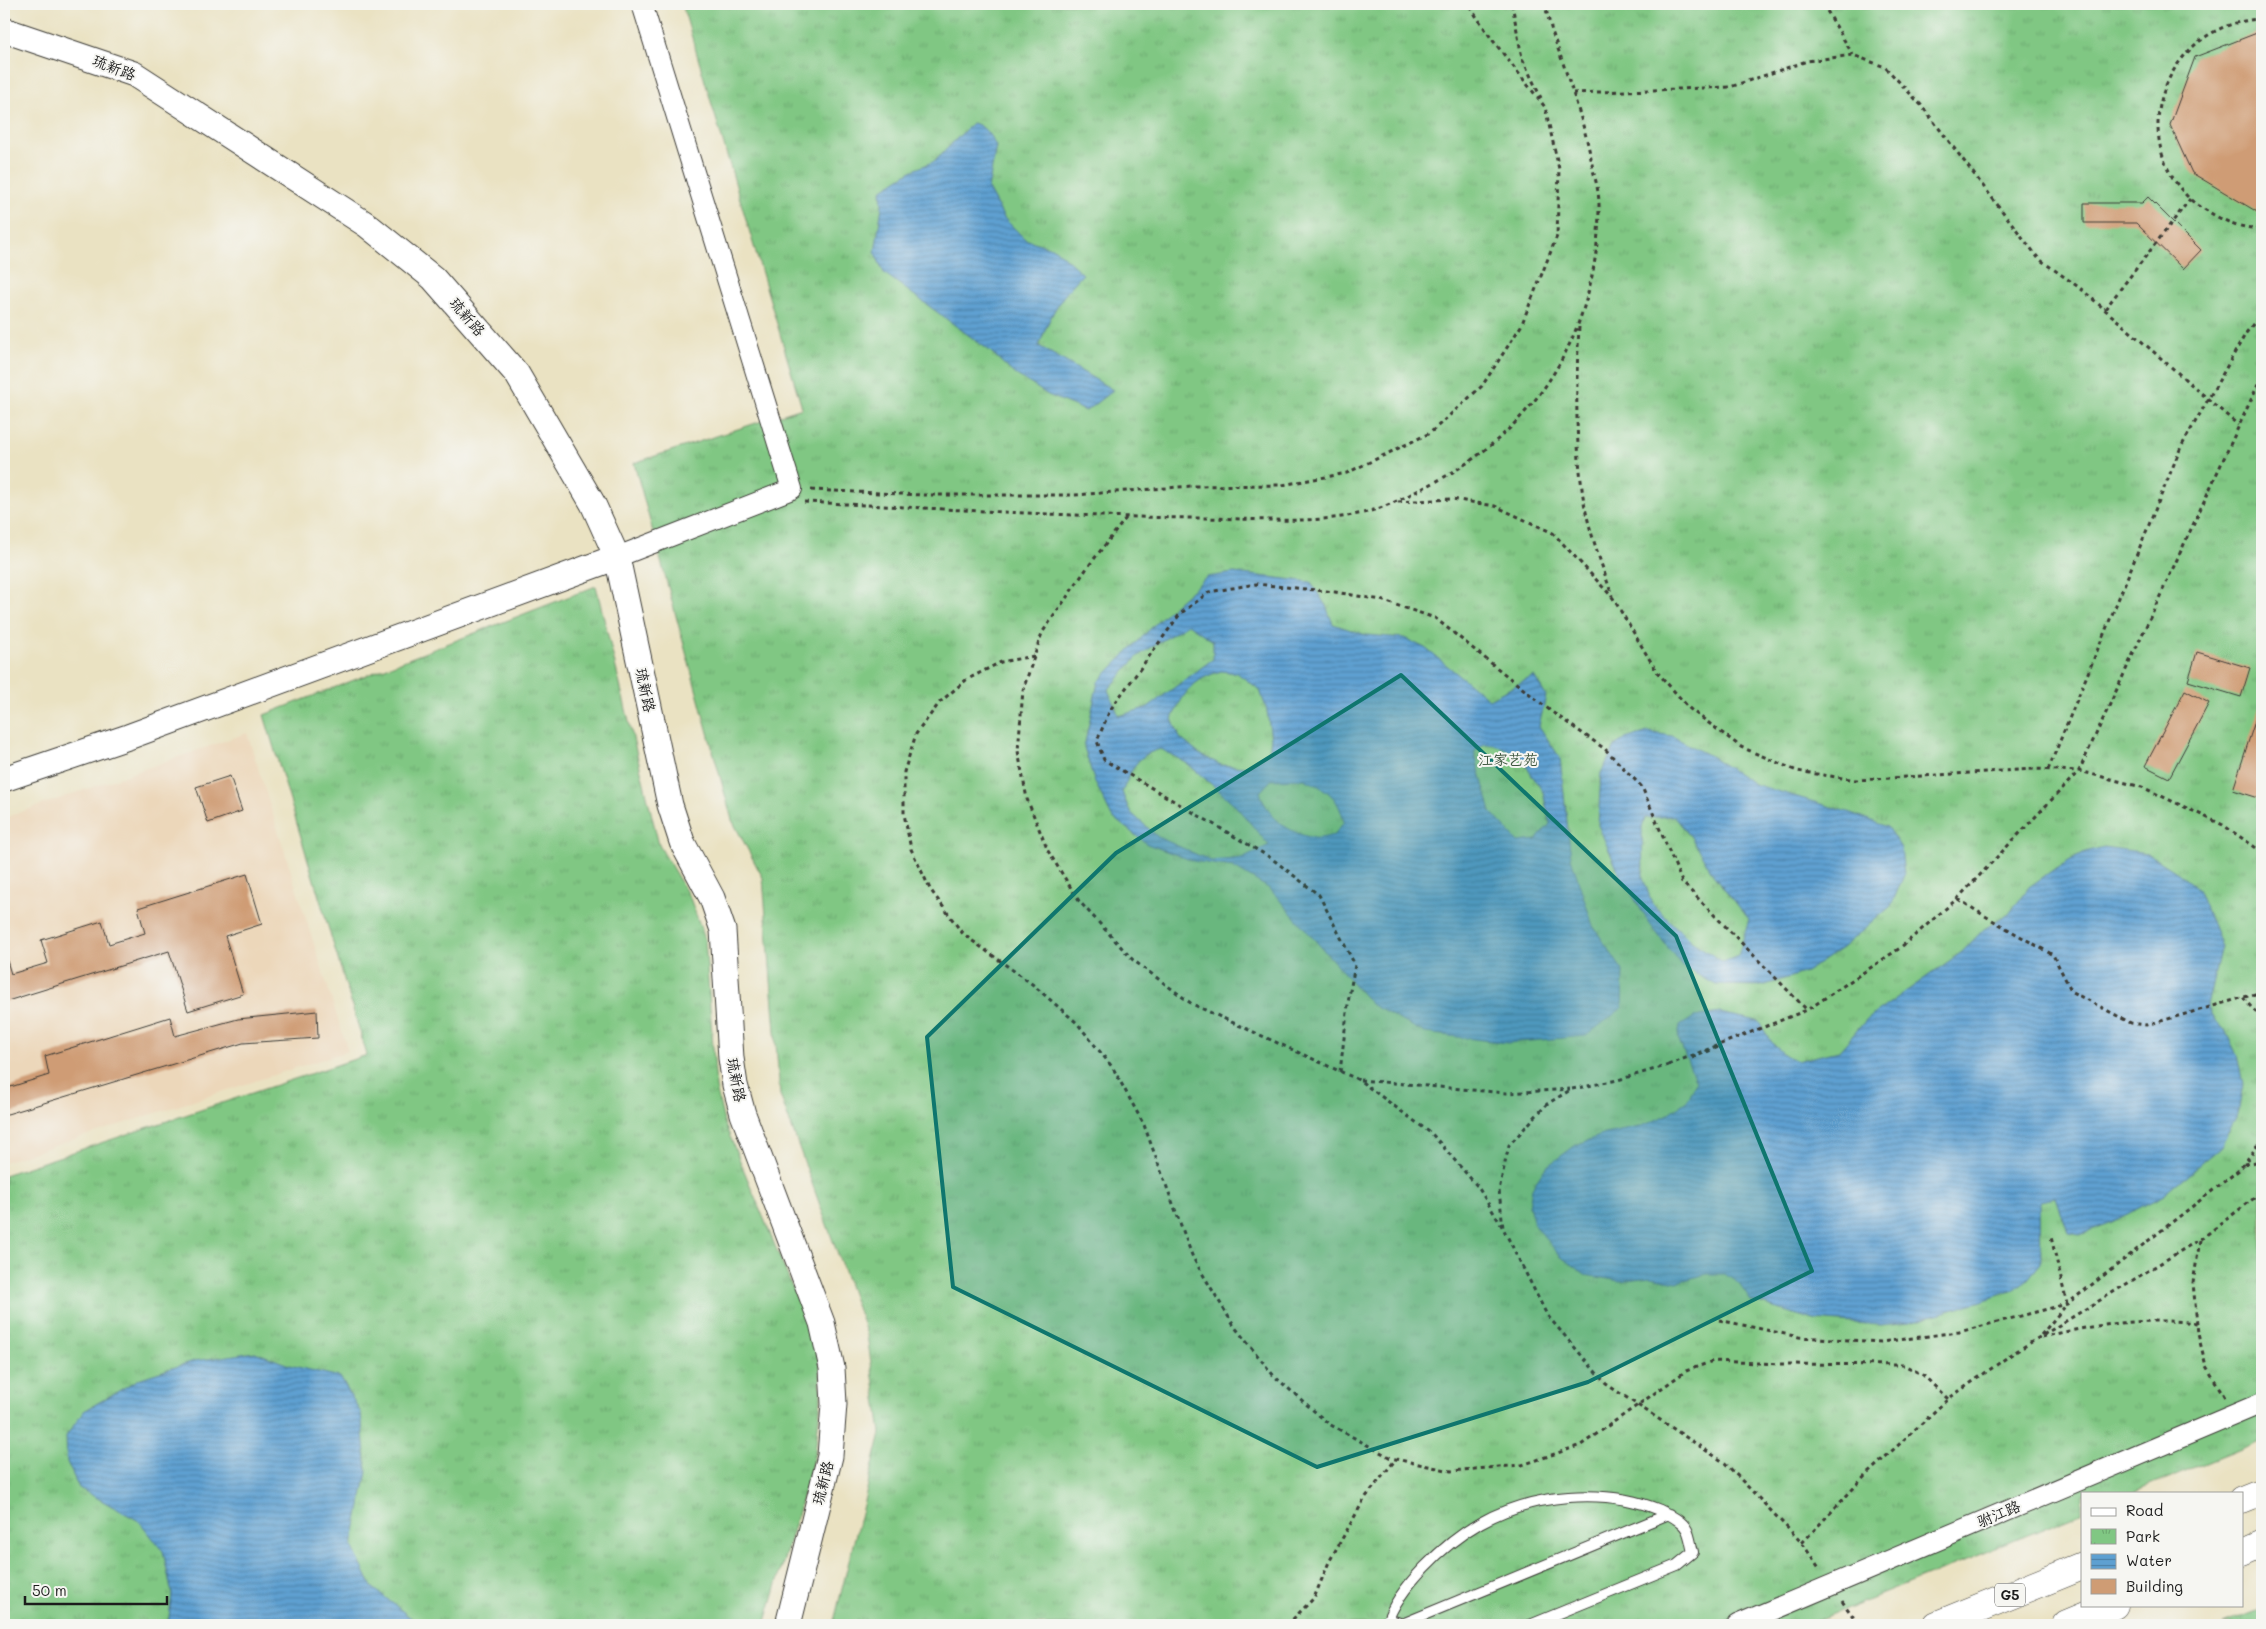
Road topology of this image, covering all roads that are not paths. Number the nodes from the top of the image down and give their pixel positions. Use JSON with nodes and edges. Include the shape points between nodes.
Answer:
{"nodes":[{"id":1,"x":642,"y":4,"type":"edge"},
{"id":2,"x":4,"y":30,"type":"edge"},
{"id":3,"x":617,"y":557,"type":"junction"},
{"id":4,"x":4,"y":779,"type":"edge"},
{"id":5,"x":2262,"y":1403,"type":"edge"},
{"id":6,"x":2262,"y":1492,"type":"edge"},
{"id":7,"x":2244,"y":1499,"type":"edge"},
{"id":8,"x":1669,"y":1514,"type":"junction"},
{"id":9,"x":2262,"y":1543,"type":"edge"},
{"id":10,"x":2244,"y":1551,"type":"edge"},
{"id":11,"x":2081,"y":1566,"type":"edge"},
{"id":12,"x":2112,"y":1606,"type":"edge"},
{"id":13,"x":1387,"y":1622,"type":"edge"},
{"id":14,"x":788,"y":1625,"type":"edge"},
{"id":15,"x":1530,"y":1625,"type":"edge"},
{"id":16,"x":1737,"y":1625,"type":"edge"},
{"id":17,"x":1937,"y":1625,"type":"edge"},
{"id":18,"x":2066,"y":1625,"type":"edge"}],
"edges":[{"from":1,"to":3,"type":"street","via":[[792,490]]},
{"from":2,"to":3,"type":"street","name":"琉新路","via":[[134,74],[367,225],[433,278],[517,374],[593,504]]},
{"from":3,"to":4,"type":"street","via":[[128,737]]},
{"from":3,"to":14,"type":"street","name":"琉新路","via":[[670,805],[682,842],[712,898],[723,930],[735,1085],[822,1323],[832,1368],[834,1404],[830,1456]]},
{"from":5,"to":16,"type":"street","name":"驸江路"},
{"from":6,"to":7,"type":"highway"},
{"from":8,"to":13,"type":"lane","via":[[1402,1624]]},
{"from":8,"to":13,"type":"lane","via":[[1642,1503],[1596,1496],[1544,1501],[1507,1511],[1458,1538],[1431,1562],[1412,1583]]},
{"from":8,"to":15,"type":"lane","via":[[1687,1528],[1693,1552],[1678,1565]]},
{"from":9,"to":10,"type":"highway"},
{"from":11,"to":17,"type":"highway","number":"G5"},
{"from":12,"to":18,"type":"highway"}]}
